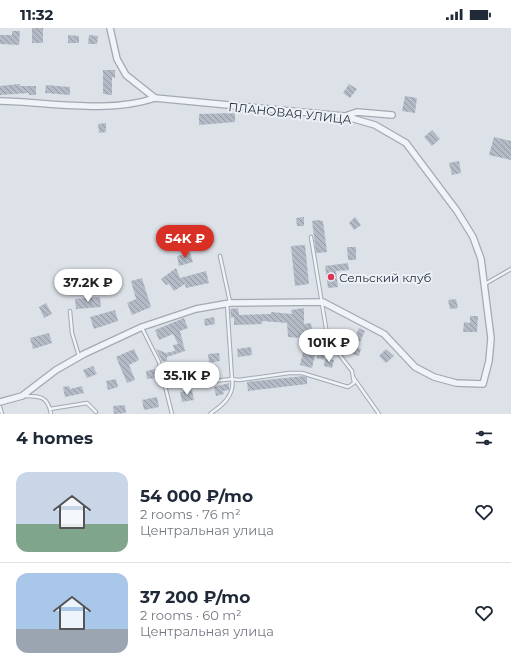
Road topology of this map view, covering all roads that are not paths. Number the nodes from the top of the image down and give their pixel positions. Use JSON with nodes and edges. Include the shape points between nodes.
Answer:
{"nodes":[{"id":1,"x":110,"y":28,"type":"edge"},
{"id":2,"x":155,"y":98,"type":"junction"},
{"id":3,"x":0,"y":101,"type":"edge"},
{"id":4,"x":392,"y":115,"type":"dead end"},
{"id":5,"x":344,"y":116,"type":"junction"},
{"id":6,"x":311,"y":236,"type":"dead end"},
{"id":7,"x":220,"y":256,"type":"dead end"},
{"id":8,"x":511,"y":269,"type":"edge"},
{"id":9,"x":485,"y":284,"type":"junction"},
{"id":10,"x":323,"y":302,"type":"junction"},
{"id":11,"x":229,"y":303,"type":"junction"},
{"id":12,"x":70,"y":311,"type":"dead end"},
{"id":13,"x":142,"y":327,"type":"junction"},
{"id":14,"x":79,"y":357,"type":"junction"},
{"id":15,"x":353,"y":377,"type":"junction"},
{"id":16,"x":232,"y":379,"type":"junction"},
{"id":17,"x":167,"y":386,"type":"junction"},
{"id":18,"x":22,"y":396,"type":"junction"},
{"id":19,"x":0,"y":402,"type":"edge"},
{"id":20,"x":0,"y":406,"type":"edge"},
{"id":21,"x":50,"y":409,"type":"junction"},
{"id":22,"x":96,"y":412,"type":"dead end"},
{"id":23,"x":2,"y":414,"type":"edge"},
{"id":24,"x":51,"y":414,"type":"edge"},
{"id":25,"x":172,"y":414,"type":"edge"},
{"id":26,"x":210,"y":414,"type":"edge"},
{"id":27,"x":379,"y":414,"type":"edge"}],
"edges":[{"from":1,"to":2,"type":"street","via":[[117,59],[126,75]]},
{"from":2,"to":3,"type":"street","name":"ПЛАНОВАЯ УЛИЦА","via":[[141,103],[92,105]]},
{"from":2,"to":5,"type":"street","name":"ПЛАНОВАЯ УЛИЦА"},
{"from":4,"to":5,"type":"street","via":[[357,112]]},
{"from":5,"to":9,"type":"street","name":"ПЛАНОВАЯ УЛИЦА","via":[[376,124],[406,143],[443,191],[473,237],[481,259]]},
{"from":6,"to":10,"type":"lane"},
{"from":7,"to":11,"type":"lane"},
{"from":8,"to":9,"type":"lane"},
{"from":9,"to":10,"type":"street","name":"ПЛАНОВАЯ УЛИЦА","via":[[491,338],[483,384],[456,383],[428,374],[415,367],[384,334]]},
{"from":10,"to":11,"type":"street"},
{"from":10,"to":15,"type":"lane","via":[[328,340],[352,371]]},
{"from":11,"to":13,"type":"street","via":[[196,309]]},
{"from":11,"to":16,"type":"lane"},
{"from":12,"to":14,"type":"lane","via":[[72,333]]},
{"from":13,"to":14,"type":"street"},
{"from":13,"to":17,"type":"lane","via":[[160,362]]},
{"from":14,"to":18,"type":"street","via":[[56,370]]},
{"from":15,"to":16,"type":"lane","via":[[354,382],[348,387],[302,373]]},
{"from":15,"to":27,"type":"lane"},
{"from":16,"to":17,"type":"lane"},
{"from":16,"to":26,"type":"lane","via":[[232,394]]},
{"from":17,"to":25,"type":"lane"},
{"from":18,"to":19,"type":"street"},
{"from":18,"to":21,"type":"lane","via":[[41,396]]},
{"from":20,"to":23,"type":"lane"},
{"from":21,"to":22,"type":"lane","via":[[87,403]]},
{"from":21,"to":24,"type":"lane"}]}
